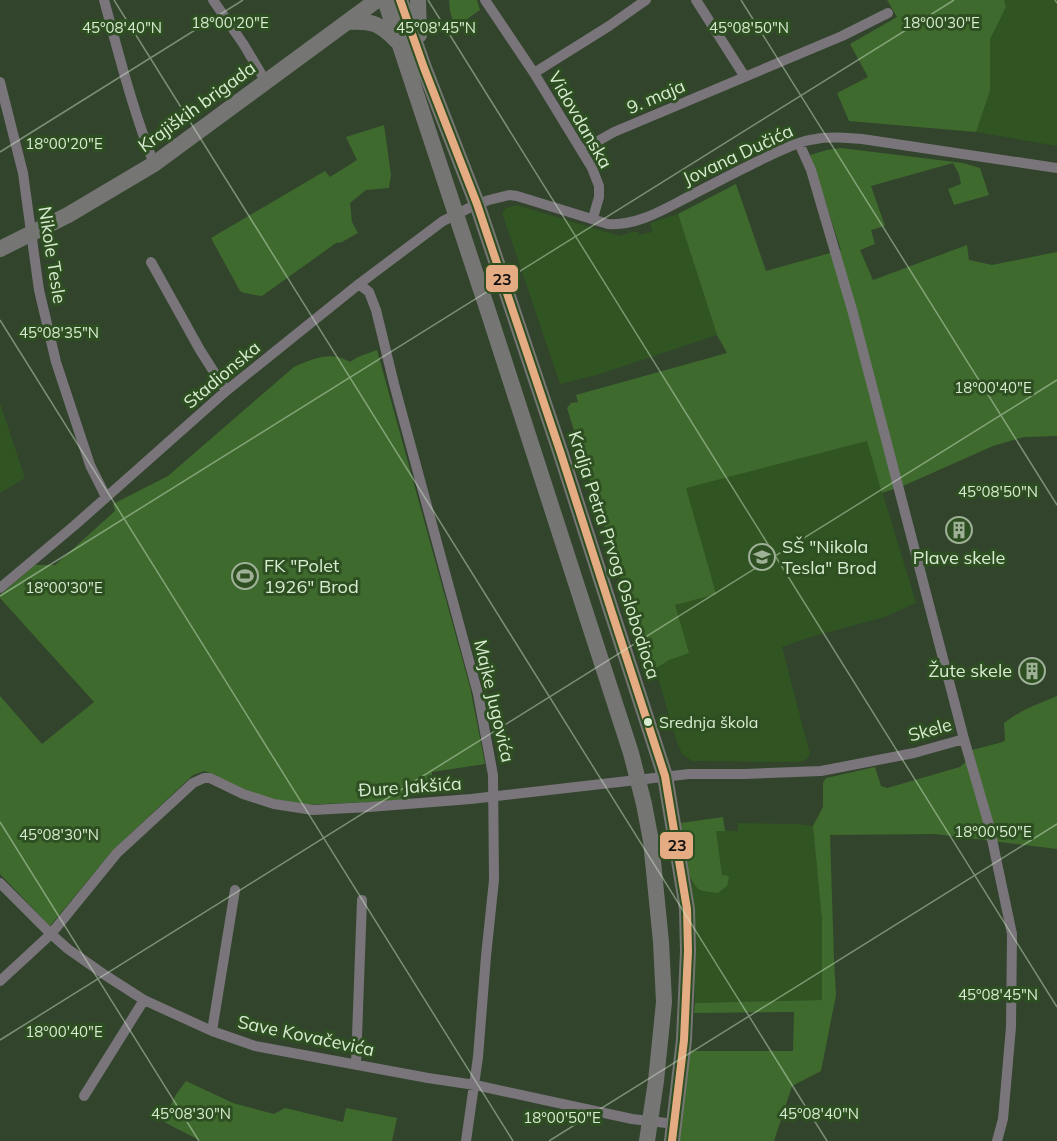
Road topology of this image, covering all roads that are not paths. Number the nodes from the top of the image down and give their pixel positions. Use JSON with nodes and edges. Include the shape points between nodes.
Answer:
{"nodes":[{"id":1,"x":104,"y":0,"type":"edge"},
{"id":2,"x":213,"y":0,"type":"edge"},
{"id":3,"x":365,"y":0,"type":"edge"},
{"id":4,"x":377,"y":0,"type":"edge"},
{"id":5,"x":385,"y":0,"type":"edge"},
{"id":6,"x":400,"y":0,"type":"edge"},
{"id":7,"x":418,"y":0,"type":"edge"},
{"id":8,"x":485,"y":0,"type":"edge"},
{"id":9,"x":646,"y":0,"type":"edge"},
{"id":10,"x":696,"y":0,"type":"edge"},
{"id":11,"x":888,"y":13,"type":"dead end"},
{"id":12,"x":348,"y":22,"type":"junction"},
{"id":13,"x":399,"y":43,"type":"junction"},
{"id":14,"x":424,"y":68,"type":"junction"},
{"id":15,"x":534,"y":73,"type":"junction"},
{"id":16,"x":745,"y":77,"type":"junction"},
{"id":17,"x":0,"y":82,"type":"edge"},
{"id":18,"x":266,"y":82,"type":"junction"},
{"id":19,"x":799,"y":143,"type":"junction"},
{"id":20,"x":582,"y":150,"type":"junction"},
{"id":21,"x":154,"y":164,"type":"junction"},
{"id":22,"x":1057,"y":168,"type":"edge"},
{"id":23,"x":477,"y":204,"type":"junction"},
{"id":24,"x":455,"y":214,"type":"junction"},
{"id":25,"x":592,"y":218,"type":"junction"},
{"id":26,"x":32,"y":234,"type":"junction"},
{"id":27,"x":0,"y":249,"type":"edge"},
{"id":28,"x":151,"y":262,"type":"dead end"},
{"id":29,"x":359,"y":284,"type":"junction"},
{"id":30,"x":226,"y":391,"type":"junction"},
{"id":31,"x":106,"y":497,"type":"junction"},
{"id":32,"x":0,"y":588,"type":"edge"},
{"id":33,"x":964,"y":739,"type":"junction"},
{"id":34,"x":665,"y":776,"type":"junction"},
{"id":35,"x":638,"y":780,"type":"junction"},
{"id":36,"x":494,"y":797,"type":"junction"},
{"id":37,"x":0,"y":883,"type":"edge"},
{"id":38,"x":235,"y":890,"type":"dead end"},
{"id":39,"x":362,"y":900,"type":"dead end"},
{"id":40,"x":51,"y":934,"type":"junction"},
{"id":41,"x":0,"y":981,"type":"edge"},
{"id":42,"x":144,"y":1000,"type":"junction"},
{"id":43,"x":212,"y":1032,"type":"junction"},
{"id":44,"x":356,"y":1064,"type":"junction"},
{"id":45,"x":475,"y":1085,"type":"junction"},
{"id":46,"x":84,"y":1095,"type":"dead end"},
{"id":47,"x":651,"y":1121,"type":"junction"},
{"id":48,"x":675,"y":1124,"type":"junction"},
{"id":49,"x":466,"y":1141,"type":"edge"},
{"id":50,"x":647,"y":1141,"type":"edge"},
{"id":51,"x":672,"y":1141,"type":"edge"},
{"id":52,"x":997,"y":1141,"type":"edge"}],
"edges":[{"from":1,"to":21,"type":"street"},
{"from":2,"to":18,"type":"street"},
{"from":3,"to":12,"type":"main road"},
{"from":4,"to":12,"type":"main road","name":"Krajiških brigada"},
{"from":5,"to":13,"type":"main road"},
{"from":6,"to":14,"type":"main road","name":"Kralja Petra Prvog Oslobodioca"},
{"from":7,"to":14,"type":"main road"},
{"from":8,"to":15,"type":"street","name":"Vidovdanska"},
{"from":9,"to":15,"type":"street","name":"Vidovdanska"},
{"from":10,"to":16,"type":"street"},
{"from":11,"to":16,"type":"street","name":"9. maja"},
{"from":12,"to":13,"type":"main road","via":[[370,22]]},
{"from":12,"to":18,"type":"main road","name":"Krajiških brigada"},
{"from":13,"to":24,"type":"main road"},
{"from":14,"to":23,"type":"main road","name":"Kralja Petra Prvog Oslobodioca"},
{"from":15,"to":20,"type":"street","name":"Vidovdanska"},
{"from":16,"to":20,"type":"street","name":"9. maja","via":[[614,132]]},
{"from":17,"to":26,"type":"street","name":"Nikole Tesle","via":[[23,173]]},
{"from":18,"to":21,"type":"main road","name":"Krajiških brigada"},
{"from":19,"to":22,"type":"street","name":"Jovana Dučića","via":[[842,137]]},
{"from":19,"to":25,"type":"street","name":"Jovana Dučića","via":[[640,220],[618,225]]},
{"from":19,"to":33,"type":"street","name":"Skele","via":[[812,170],[853,313]]},
{"from":20,"to":25,"type":"street","name":"Vidovdanska","via":[[599,186]]},
{"from":21,"to":26,"type":"main road","name":"Krajiških brigada"},
{"from":23,"to":24,"type":"street","name":"Stadionska"},
{"from":23,"to":25,"type":"street","name":"Jovana Dučića","via":[[517,196]]},
{"from":23,"to":34,"type":"main road","name":"Kralja Petra Prvog Oslobodioca"},
{"from":24,"to":29,"type":"street","name":"Stadionska"},
{"from":24,"to":35,"type":"main road"},
{"from":26,"to":27,"type":"main road","name":"Krajiških brigada"},
{"from":26,"to":31,"type":"street","name":"Nikole Tesle","via":[[39,290],[56,362],[90,465]]},
{"from":28,"to":30,"type":"street"},
{"from":29,"to":30,"type":"street","name":"Stadionska"},
{"from":29,"to":36,"type":"street","name":"Majke Jugovića","via":[[369,292],[376,310],[475,683]]},
{"from":30,"to":31,"type":"street","name":"Stadionska"},
{"from":31,"to":32,"type":"street","name":"Stadionska"},
{"from":33,"to":34,"type":"street","name":"Skele","via":[[821,771]]},
{"from":33,"to":52,"type":"street","via":[[989,825],[1012,934],[1011,1027]]},
{"from":34,"to":35,"type":"street","name":"Đure Jakšića"},
{"from":34,"to":48,"type":"main road","name":"Kralja Petra Prvog Oslobodioca","via":[[687,909],[684,1040]]},
{"from":35,"to":36,"type":"street","name":"Đure Jakšića"},
{"from":35,"to":47,"type":"main road","via":[[651,841],[664,1002]]},
{"from":36,"to":40,"type":"street","name":"Đure Jakšića","via":[[313,810],[274,804],[204,778],[193,783],[117,853]]},
{"from":36,"to":45,"type":"street","name":"Majke Jugovića","via":[[494,880]]},
{"from":37,"to":40,"type":"street","name":"Save Kovačevića"},
{"from":38,"to":43,"type":"street"},
{"from":39,"to":44,"type":"street"},
{"from":40,"to":41,"type":"street"},
{"from":40,"to":42,"type":"street","name":"Save Kovačevića"},
{"from":42,"to":43,"type":"street","name":"Save Kovačevića"},
{"from":42,"to":46,"type":"street"},
{"from":43,"to":44,"type":"street","name":"Save Kovačevića","via":[[255,1046]]},
{"from":44,"to":45,"type":"street","name":"Save Kovačevića"},
{"from":45,"to":47,"type":"street","name":"Save Kovačevića"},
{"from":45,"to":49,"type":"street","name":"Majke Jugovića"},
{"from":47,"to":48,"type":"street","name":"Save Kovačevića"},
{"from":47,"to":50,"type":"main road"},
{"from":48,"to":51,"type":"main road","name":"Kralja Petra Prvog Oslobodioca"}]}
